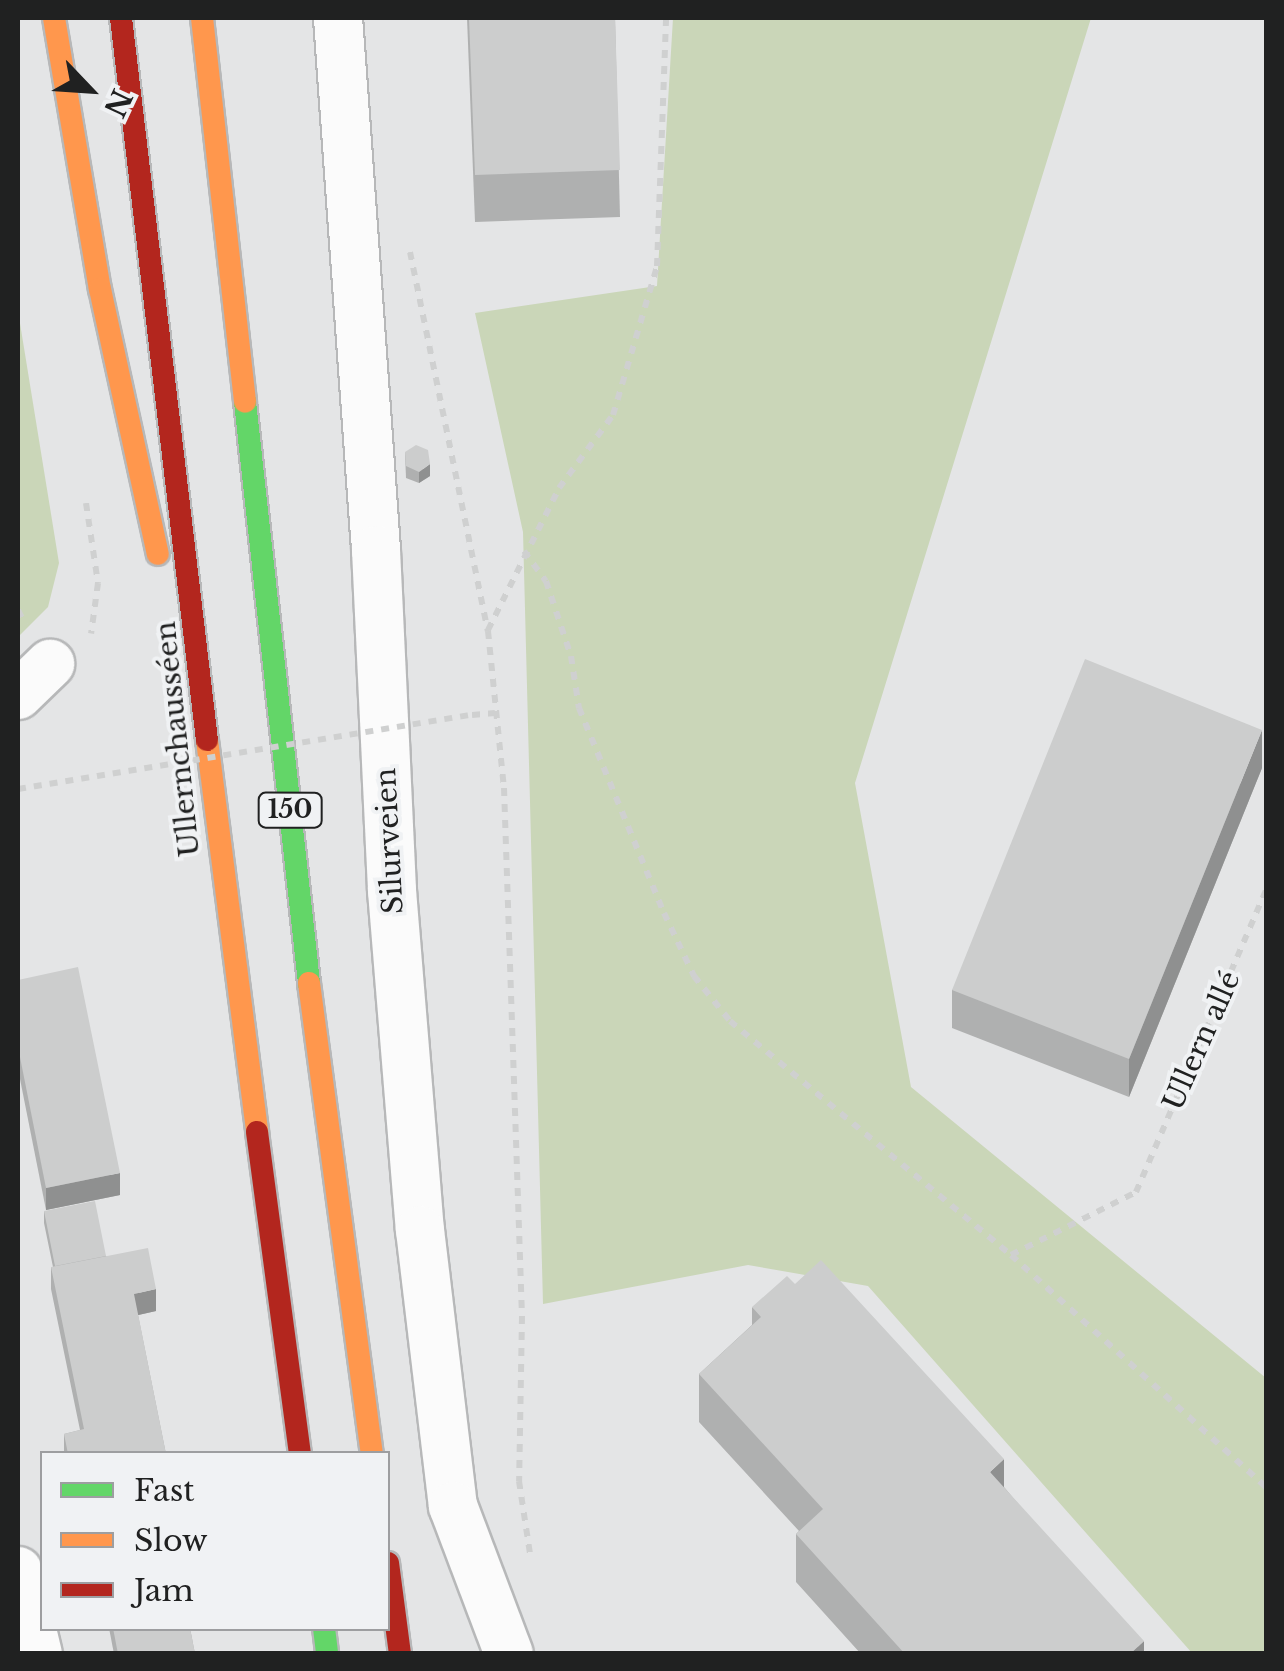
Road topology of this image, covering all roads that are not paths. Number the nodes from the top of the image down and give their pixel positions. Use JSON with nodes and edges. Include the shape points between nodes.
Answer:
{"nodes":[{"id":1,"x":54,"y":18,"type":"edge"},
{"id":2,"x":121,"y":18,"type":"edge"},
{"id":3,"x":202,"y":18,"type":"edge"},
{"id":4,"x":220,"y":18,"type":"edge"},
{"id":5,"x":338,"y":18,"type":"edge"},
{"id":6,"x":218,"y":166,"type":"junction"},
{"id":7,"x":215,"y":818,"type":"junction"},
{"id":8,"x":300,"y":1451,"type":"edge"},
{"id":9,"x":372,"y":1451,"type":"edge"},
{"id":10,"x":18,"y":1571,"type":"edge"},
{"id":11,"x":390,"y":1578,"type":"edge"},
{"id":12,"x":38,"y":1654,"type":"edge"},
{"id":13,"x":400,"y":1654,"type":"edge"},
{"id":14,"x":510,"y":1654,"type":"edge"}],
"edges":[{"from":1,"to":7,"type":"highway","via":[[100,290]]},
{"from":2,"to":7,"type":"highway","name":"Ullernchausséen","number":"150","via":[[162,319]]},
{"from":3,"to":6,"type":"highway","number":"150"},
{"from":4,"to":6,"type":"highway"},
{"from":5,"to":14,"type":"street","name":"Silurveien","via":[[376,550],[392,891],[422,1248],[454,1506]]},
{"from":6,"to":9,"type":"highway","number":"150","via":[[318,1070]]},
{"from":7,"to":8,"type":"highway","name":"Ullernchausséen","number":"150"},
{"from":10,"to":12,"type":"street"},
{"from":11,"to":13,"type":"highway"}]}
